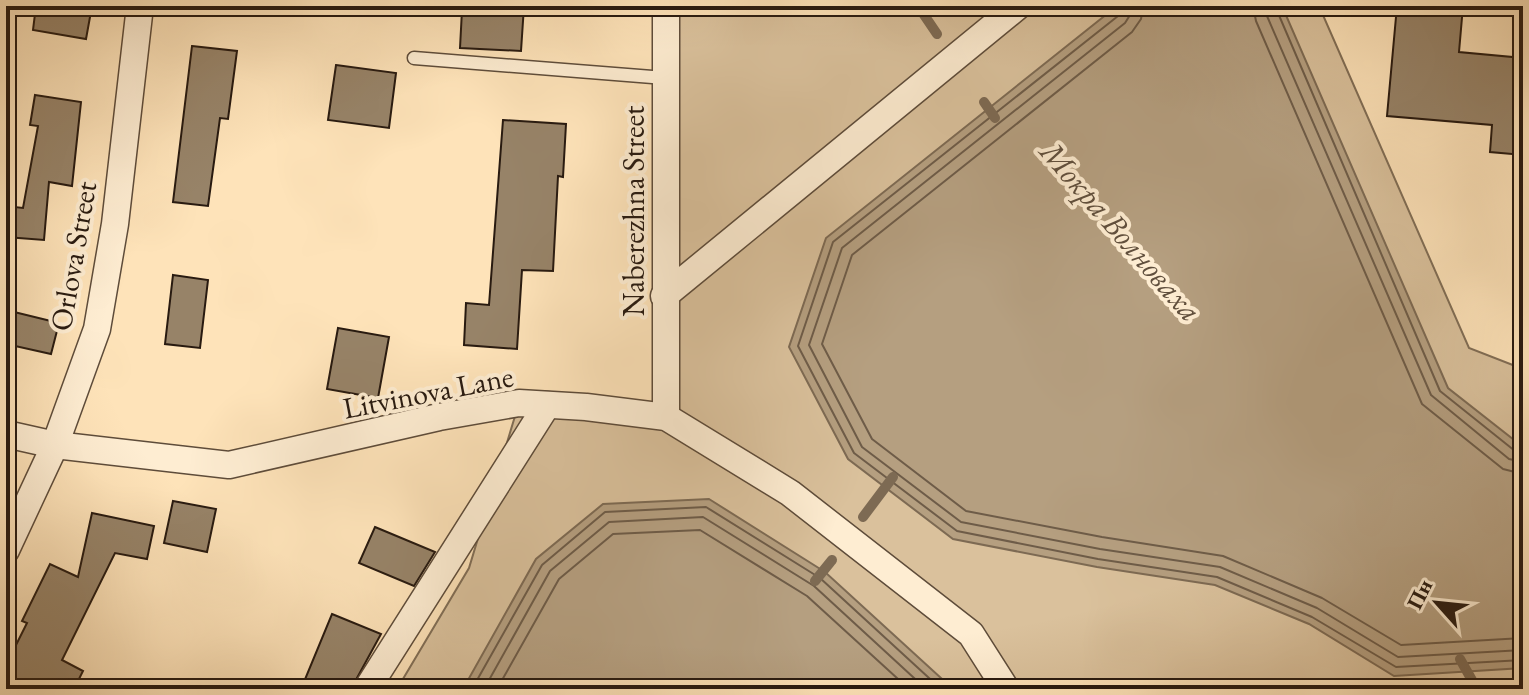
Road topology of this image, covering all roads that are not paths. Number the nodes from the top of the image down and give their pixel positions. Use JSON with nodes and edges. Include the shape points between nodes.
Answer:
{"nodes":[{"id":1,"x":140,"y":6,"type":"edge"},
{"id":2,"x":666,"y":6,"type":"edge"},
{"id":3,"x":1018,"y":6,"type":"edge"},
{"id":4,"x":414,"y":58,"type":"dead end"},
{"id":5,"x":665,"y":78,"type":"junction"},
{"id":6,"x":664,"y":296,"type":"junction"},
{"id":7,"x":547,"y":405,"type":"junction"},
{"id":8,"x":666,"y":417,"type":"junction"},
{"id":9,"x":6,"y":434,"type":"edge"},
{"id":10,"x":55,"y":445,"type":"junction"},
{"id":11,"x":6,"y":550,"type":"edge"},
{"id":12,"x":367,"y":689,"type":"edge"},
{"id":13,"x":1006,"y":689,"type":"edge"}],
"edges":[{"from":1,"to":10,"type":"street","name":"Orlova Street","via":[[97,329]]},
{"from":2,"to":5,"type":"street","name":"Naberezhna Street"},
{"from":3,"to":6,"type":"street"},
{"from":4,"to":5,"type":"lane"},
{"from":5,"to":6,"type":"street","name":"Naberezhna Street"},
{"from":6,"to":8,"type":"street","name":"Naberezhna Street"},
{"from":7,"to":8,"type":"street","name":"Litvinova Lane"},
{"from":7,"to":10,"type":"street","name":"Litvinova Lane","via":[[519,403],[439,417],[229,465]]},
{"from":7,"to":12,"type":"street"},
{"from":8,"to":13,"type":"street","name":"Litvinova Lane","via":[[790,493],[971,634]]},
{"from":9,"to":10,"type":"street","name":"Litvinova Lane"},
{"from":10,"to":11,"type":"street","name":"Orlova Street"}]}
